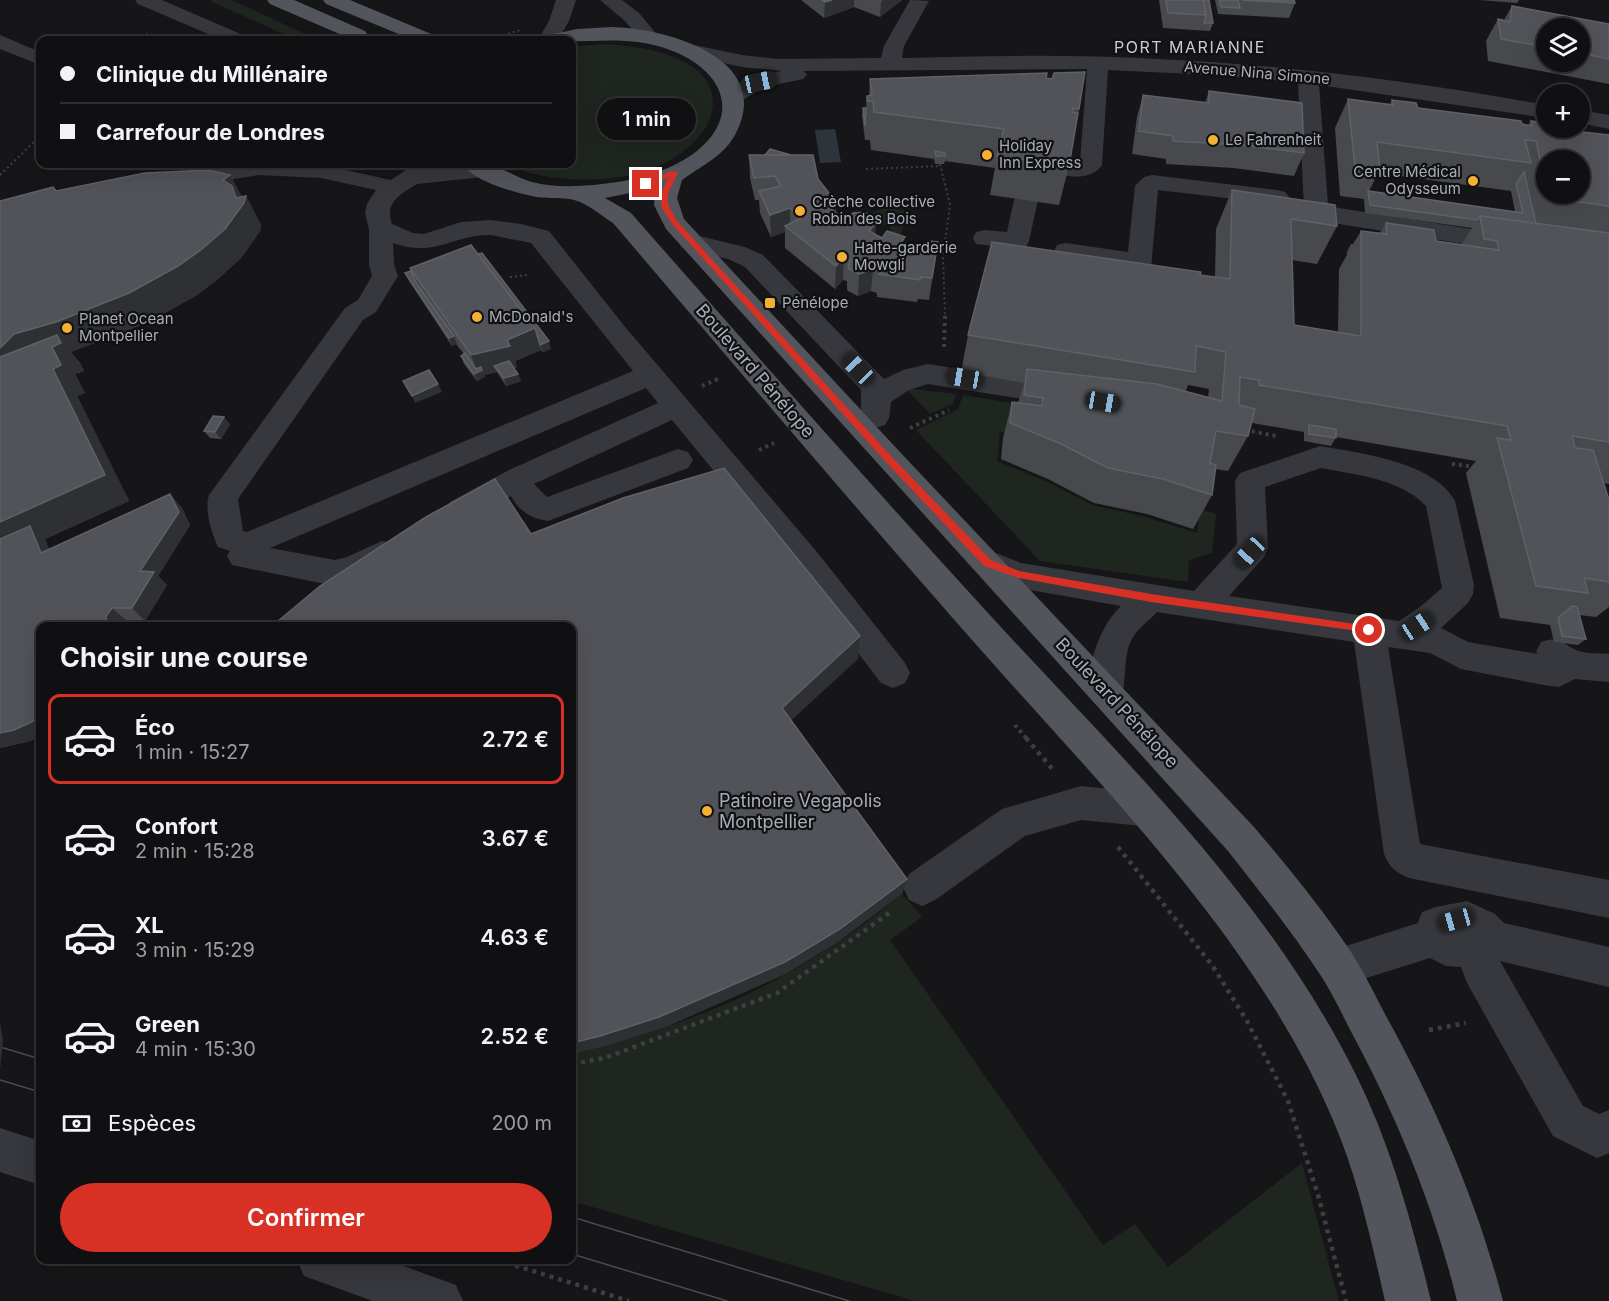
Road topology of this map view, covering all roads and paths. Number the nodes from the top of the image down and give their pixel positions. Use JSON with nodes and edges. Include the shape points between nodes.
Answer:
{"nodes":[{"id":1,"x":144,"y":0,"type":"edge"},
{"id":2,"x":277,"y":0,"type":"edge"},
{"id":3,"x":333,"y":0,"type":"edge"},
{"id":4,"x":566,"y":0,"type":"edge"},
{"id":5,"x":610,"y":0,"type":"edge"},
{"id":6,"x":919,"y":1,"type":"edge"},
{"id":7,"x":229,"y":36,"type":"edge"},
{"id":8,"x":361,"y":36,"type":"edge"},
{"id":9,"x":419,"y":36,"type":"edge"},
{"id":10,"x":552,"y":36,"type":"edge"},
{"id":11,"x":576,"y":36,"type":"edge"},
{"id":12,"x":649,"y":37,"type":"junction"},
{"id":13,"x":0,"y":41,"type":"edge"},
{"id":14,"x":689,"y":50,"type":"junction"},
{"id":15,"x":36,"y":57,"type":"edge"},
{"id":16,"x":1098,"y":63,"type":"junction"},
{"id":17,"x":890,"y":64,"type":"junction"},
{"id":18,"x":858,"y":65,"type":"junction"},
{"id":19,"x":1308,"y":77,"type":"junction"},
{"id":20,"x":733,"y":96,"type":"junction"},
{"id":21,"x":1536,"y":109,"type":"edge"},
{"id":22,"x":1590,"y":119,"type":"edge"},
{"id":23,"x":1609,"y":122,"type":"edge"},
{"id":24,"x":36,"y":140,"type":"edge"},
{"id":25,"x":305,"y":168,"type":"edge"},
{"id":26,"x":472,"y":168,"type":"edge"},
{"id":27,"x":482,"y":168,"type":"edge"},
{"id":28,"x":866,"y":169,"type":"dead end"},
{"id":29,"x":1066,"y":169,"type":"edge"},
{"id":30,"x":318,"y":171,"type":"junction"},
{"id":31,"x":675,"y":173,"type":"junction"},
{"id":32,"x":0,"y":175,"type":"edge"},
{"id":33,"x":411,"y":176,"type":"edge"},
{"id":34,"x":162,"y":184,"type":"edge"},
{"id":35,"x":580,"y":193,"type":"junction"},
{"id":36,"x":1026,"y":200,"type":"edge"},
{"id":37,"x":1314,"y":202,"type":"junction"},
{"id":38,"x":381,"y":228,"type":"junction"},
{"id":39,"x":986,"y":238,"type":"dead end"},
{"id":40,"x":429,"y":242,"type":"junction"},
{"id":41,"x":691,"y":242,"type":"junction"},
{"id":42,"x":1527,"y":245,"type":"edge"},
{"id":43,"x":1066,"y":251,"type":"edge"},
{"id":44,"x":385,"y":276,"type":"junction"},
{"id":45,"x":340,"y":356,"type":"dead end"},
{"id":46,"x":712,"y":371,"type":"dead end"},
{"id":47,"x":652,"y":374,"type":"junction"},
{"id":48,"x":943,"y":374,"type":"junction"},
{"id":49,"x":719,"y":379,"type":"dead end"},
{"id":50,"x":1092,"y":400,"type":"edge"},
{"id":51,"x":876,"y":401,"type":"junction"},
{"id":52,"x":677,"y":406,"type":"junction"},
{"id":53,"x":765,"y":434,"type":"dead end"},
{"id":54,"x":871,"y":438,"type":"junction"},
{"id":55,"x":778,"y":449,"type":"dead end"},
{"id":56,"x":678,"y":460,"type":"dead end"},
{"id":57,"x":1459,"y":464,"type":"edge"},
{"id":58,"x":1481,"y":468,"type":"edge"},
{"id":59,"x":517,"y":479,"type":"junction"},
{"id":60,"x":225,"y":518,"type":"junction"},
{"id":61,"x":438,"y":522,"type":"edge"},
{"id":62,"x":407,"y":540,"type":"edge"},
{"id":63,"x":242,"y":557,"type":"junction"},
{"id":64,"x":988,"y":563,"type":"junction"},
{"id":65,"x":1151,"y":598,"type":"junction"},
{"id":66,"x":1201,"y":606,"type":"junction"},
{"id":67,"x":1386,"y":632,"type":"junction"},
{"id":68,"x":1609,"y":668,"type":"edge"},
{"id":69,"x":893,"y":673,"type":"dead end"},
{"id":70,"x":1107,"y":692,"type":"junction"},
{"id":71,"x":1014,"y":723,"type":"dead end"},
{"id":72,"x":1081,"y":803,"type":"junction"},
{"id":73,"x":1143,"y":809,"type":"junction"},
{"id":74,"x":910,"y":897,"type":"joint"},
{"id":75,"x":1609,"y":899,"type":"edge"},
{"id":76,"x":1487,"y":947,"type":"junction"},
{"id":77,"x":1338,"y":967,"type":"junction"},
{"id":78,"x":1609,"y":967,"type":"edge"},
{"id":79,"x":576,"y":1063,"type":"edge"},
{"id":80,"x":1609,"y":1131,"type":"edge"},
{"id":81,"x":0,"y":1150,"type":"edge"},
{"id":82,"x":36,"y":1162,"type":"edge"},
{"id":83,"x":332,"y":1264,"type":"edge"},
{"id":84,"x":511,"y":1264,"type":"edge"},
{"id":85,"x":440,"y":1301,"type":"edge"},
{"id":86,"x":629,"y":1301,"type":"edge"},
{"id":87,"x":1346,"y":1301,"type":"edge"},
{"id":88,"x":1408,"y":1301,"type":"edge"},
{"id":89,"x":1480,"y":1301,"type":"edge"}],
"edges":[{"from":1,"to":7,"type":"street"},
{"from":2,"to":8,"type":"main road"},
{"from":3,"to":9,"type":"main road"},
{"from":4,"to":10,"type":"street"},
{"from":5,"to":12,"type":"street"},
{"from":6,"to":17,"type":"street","via":[[894,46]]},
{"from":11,"to":12,"type":"main road","via":[[619,33]]},
{"from":12,"to":14,"type":"main road"},
{"from":13,"to":15,"type":"street"},
{"from":14,"to":18,"type":"street","name":"Avenue Nina Simone","via":[[777,65]]},
{"from":14,"to":20,"type":"main road","via":[[723,75]]},
{"from":16,"to":17,"type":"street","name":"Avenue Nina Simone"},
{"from":16,"to":19,"type":"street","name":"Avenue Nina Simone"},
{"from":16,"to":29,"type":"street","via":[[1091,165],[1085,169]]},
{"from":17,"to":18,"type":"street","name":"Avenue Nina Simone"},
{"from":18,"to":20,"type":"street","name":"Avenue Nina Simone","via":[[759,82]]},
{"from":19,"to":21,"type":"street","name":"Avenue Nina Simone"},
{"from":19,"to":37,"type":"street"},
{"from":20,"to":31,"type":"main road","via":[[732,118],[718,142]]},
{"from":22,"to":23,"type":"street"},
{"from":24,"to":32,"type":"path"},
{"from":25,"to":30,"type":"street"},
{"from":26,"to":33,"type":"street"},
{"from":27,"to":35,"type":"main road","via":[[537,190]]},
{"from":28,"to":48,"type":"path","via":[[940,165],[950,205],[943,257]]},
{"from":30,"to":33,"type":"street"},
{"from":30,"to":34,"type":"street","via":[[259,168]]},
{"from":31,"to":35,"type":"main road","via":[[630,188]]},
{"from":31,"to":41,"type":"main road","name":"Boulevard Pénélope","via":[[664,192],[665,208]]},
{"from":33,"to":38,"type":"street","via":[[381,199],[377,212]]},
{"from":35,"to":73,"type":"main road","name":"Boulevard Pénélope","via":[[622,218]]},
{"from":36,"to":39,"type":"street","via":[[1017,241]]},
{"from":37,"to":42,"type":"street","via":[[1316,208],[1339,216]]},
{"from":37,"to":43,"type":"street","via":[[1152,182],[1147,186],[1138,271]]},
{"from":38,"to":40,"type":"street","via":[[405,239]]},
{"from":38,"to":44,"type":"street","via":[[380,266]]},
{"from":40,"to":44,"type":"street"},
{"from":40,"to":47,"type":"street","via":[[480,228],[540,237]]},
{"from":41,"to":51,"type":"street","via":[[754,261],[874,386]]},
{"from":41,"to":54,"type":"main road","name":"Boulevard Pénélope"},
{"from":44,"to":60,"type":"street","via":[[367,306],[354,314],[224,495]]},
{"from":45,"to":60,"type":"street"},
{"from":46,"to":49,"type":"path"},
{"from":47,"to":52,"type":"street"},
{"from":47,"to":63,"type":"street"},
{"from":48,"to":50,"type":"street"},
{"from":48,"to":51,"type":"street","via":[[915,376],[888,388]]},
{"from":51,"to":54,"type":"street"},
{"from":52,"to":59,"type":"street"},
{"from":52,"to":69,"type":"street"},
{"from":53,"to":55,"type":"path"},
{"from":54,"to":64,"type":"main road","name":"Boulevard Pénélope"},
{"from":56,"to":59,"type":"street","via":[[548,509],[531,504]]},
{"from":57,"to":58,"type":"path"},
{"from":59,"to":61,"type":"street"},
{"from":60,"to":63,"type":"street","via":[[229,538]]},
{"from":62,"to":63,"type":"street","via":[[355,568],[336,573]]},
{"from":64,"to":65,"type":"street","via":[[1019,574]]},
{"from":64,"to":70,"type":"main road","name":"Boulevard Pénélope"},
{"from":65,"to":66,"type":"street"},
{"from":65,"to":70,"type":"street","via":[[1122,626],[1112,649]]},
{"from":66,"to":67,"type":"street"},
{"from":66,"to":67,"type":"street","via":[[1254,548],[1250,481],[1320,457],[1389,470],[1431,492],[1440,501],[1457,594],[1431,617]]},
{"from":67,"to":68,"type":"street","via":[[1436,640],[1461,655],[1527,667],[1559,672],[1569,664]]},
{"from":67,"to":75,"type":"street","via":[[1403,854],[1409,860]]},
{"from":70,"to":77,"type":"main road","name":"Boulevard Pénélope","via":[[1241,838]]},
{"from":71,"to":72,"type":"path"},
{"from":72,"to":73,"type":"street"},
{"from":72,"to":74,"type":"street","via":[[1015,822]]},
{"from":72,"to":87,"type":"path","via":[[1212,964],[1247,1021],[1288,1101]]},
{"from":73,"to":88,"type":"main road","name":"Boulevard Pénélope","via":[[1203,877],[1310,1028],[1371,1160]]},
{"from":74,"to":79,"type":"path","via":[[777,993],[605,1058]]},
{"from":76,"to":77,"type":"street","via":[[1446,946],[1433,938]]},
{"from":76,"to":78,"type":"street"},
{"from":76,"to":80,"type":"street","via":[[1481,969],[1568,1121],[1597,1136]]},
{"from":77,"to":89,"type":"main road","name":"Boulevard Pénélope","via":[[1427,1141]]},
{"from":81,"to":82,"type":"street"},
{"from":83,"to":85,"type":"street"},
{"from":84,"to":86,"type":"path"}]}
